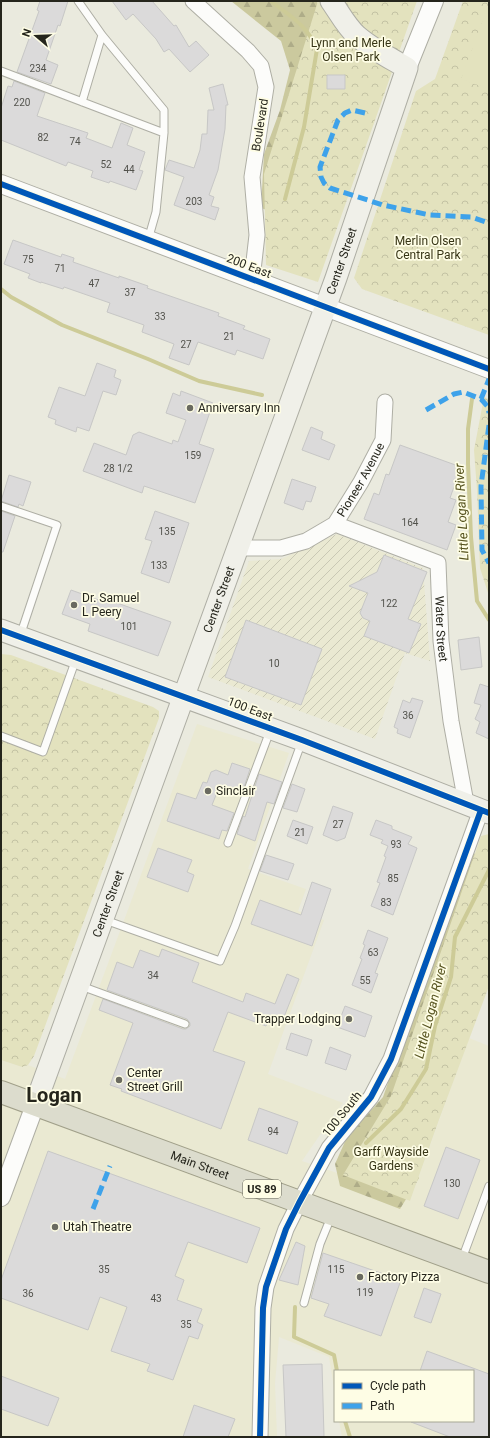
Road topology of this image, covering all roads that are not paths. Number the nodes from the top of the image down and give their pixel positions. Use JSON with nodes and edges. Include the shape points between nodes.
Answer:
{"nodes":[{"id":1,"x":78,"y":1,"type":"edge"},
{"id":2,"x":193,"y":1,"type":"edge"},
{"id":3,"x":331,"y":1,"type":"edge"},
{"id":4,"x":434,"y":1,"type":"edge"},
{"id":5,"x":102,"y":35,"type":"junction"},
{"id":6,"x":407,"y":68,"type":"junction"},
{"id":7,"x":1,"y":70,"type":"edge"},
{"id":8,"x":82,"y":102,"type":"junction"},
{"id":9,"x":164,"y":133,"type":"junction"},
{"id":10,"x":1,"y":184,"type":"edge"},
{"id":11,"x":148,"y":240,"type":"junction"},
{"id":12,"x":252,"y":279,"type":"junction"},
{"id":13,"x":326,"y":307,"type":"junction"},
{"id":14,"x":489,"y":369,"type":"edge"},
{"id":15,"x":385,"y":402,"type":"dead end"},
{"id":16,"x":1,"y":506,"type":"edge"},
{"id":17,"x":335,"y":524,"type":"junction"},
{"id":18,"x":238,"y":548,"type":"junction"},
{"id":19,"x":10,"y":633,"type":"edge"},
{"id":20,"x":77,"y":657,"type":"junction"},
{"id":21,"x":184,"y":696,"type":"junction"},
{"id":22,"x":271,"y":729,"type":"junction"},
{"id":23,"x":1,"y":736,"type":"edge"},
{"id":24,"x":302,"y":740,"type":"junction"},
{"id":25,"x":479,"y":809,"type":"edge"},
{"id":26,"x":228,"y":843,"type":"dead end"},
{"id":27,"x":103,"y":920,"type":"junction"},
{"id":28,"x":78,"y":986,"type":"junction"},
{"id":29,"x":185,"y":1024,"type":"dead end"},
{"id":30,"x":1,"y":1092,"type":"edge"},
{"id":31,"x":35,"y":1105,"type":"junction"},
{"id":32,"x":489,"y":1186,"type":"edge"},
{"id":33,"x":1,"y":1197,"type":"edge"},
{"id":34,"x":299,"y":1202,"type":"junction"},
{"id":35,"x":332,"y":1214,"type":"junction"},
{"id":36,"x":461,"y":1262,"type":"junction"},
{"id":37,"x":489,"y":1272,"type":"edge"},
{"id":38,"x":304,"y":1303,"type":"dead end"},
{"id":39,"x":260,"y":1437,"type":"edge"}],
"edges":[{"from":1,"to":5,"type":"lane"},
{"from":2,"to":12,"type":"street","name":"Boulevard","via":[[261,66],[266,87],[252,177],[257,235]]},
{"from":3,"to":6,"type":"main road","via":[[357,35]]},
{"from":4,"to":6,"type":"street","name":"Center Street"},
{"from":5,"to":8,"type":"lane"},
{"from":5,"to":9,"type":"lane","via":[[164,110]]},
{"from":6,"to":13,"type":"main road","name":"Center Street"},
{"from":7,"to":8,"type":"lane"},
{"from":8,"to":9,"type":"lane"},
{"from":9,"to":11,"type":"lane","via":[[156,212]]},
{"from":10,"to":11,"type":"street","name":"200 East"},
{"from":11,"to":12,"type":"street","name":"200 East"},
{"from":12,"to":13,"type":"street","name":"200 East"},
{"from":13,"to":14,"type":"street","name":"200 East"},
{"from":13,"to":18,"type":"main road","name":"Center Street"},
{"from":15,"to":17,"type":"street","name":"Pioneer Avenue","via":[[383,440]]},
{"from":16,"to":19,"type":"lane","via":[[57,525]]},
{"from":17,"to":18,"type":"street","name":"Pioneer Avenue","via":[[306,541],[281,548]]},
{"from":17,"to":25,"type":"street","name":"Water Street","via":[[438,563],[441,641],[451,721]]},
{"from":18,"to":21,"type":"main road","name":"Center Street"},
{"from":19,"to":20,"type":"main road","name":"100 East"},
{"from":20,"to":21,"type":"main road","name":"100 East"},
{"from":20,"to":23,"type":"lane","via":[[43,752]]},
{"from":21,"to":22,"type":"main road","name":"100 East"},
{"from":21,"to":27,"type":"main road","name":"Center Street"},
{"from":22,"to":24,"type":"main road","name":"100 East"},
{"from":22,"to":26,"type":"lane"},
{"from":24,"to":25,"type":"main road","name":"100 East"},
{"from":24,"to":27,"type":"lane","via":[[220,961]]},
{"from":25,"to":34,"type":"street","name":"100 South","via":[[391,1059],[371,1096],[329,1148]]},
{"from":27,"to":28,"type":"main road","name":"Center Street"},
{"from":28,"to":29,"type":"lane"},
{"from":28,"to":31,"type":"main road","name":"Center Street"},
{"from":30,"to":31,"type":"highway","name":"Main Street","number":"US 89"},
{"from":31,"to":33,"type":"street","name":"Center Street"},
{"from":31,"to":34,"type":"highway","name":"Main Street","number":"US 89"},
{"from":32,"to":36,"type":"lane"},
{"from":34,"to":35,"type":"highway","name":"Main Street","number":"US 89"},
{"from":34,"to":39,"type":"street","name":"100 South","via":[[286,1229],[266,1287],[263,1308]]},
{"from":35,"to":36,"type":"highway","name":"Main Street","number":"US 89"},
{"from":35,"to":38,"type":"lane","via":[[320,1244]]},
{"from":36,"to":37,"type":"highway","name":"Main Street","number":"US 89"}]}
